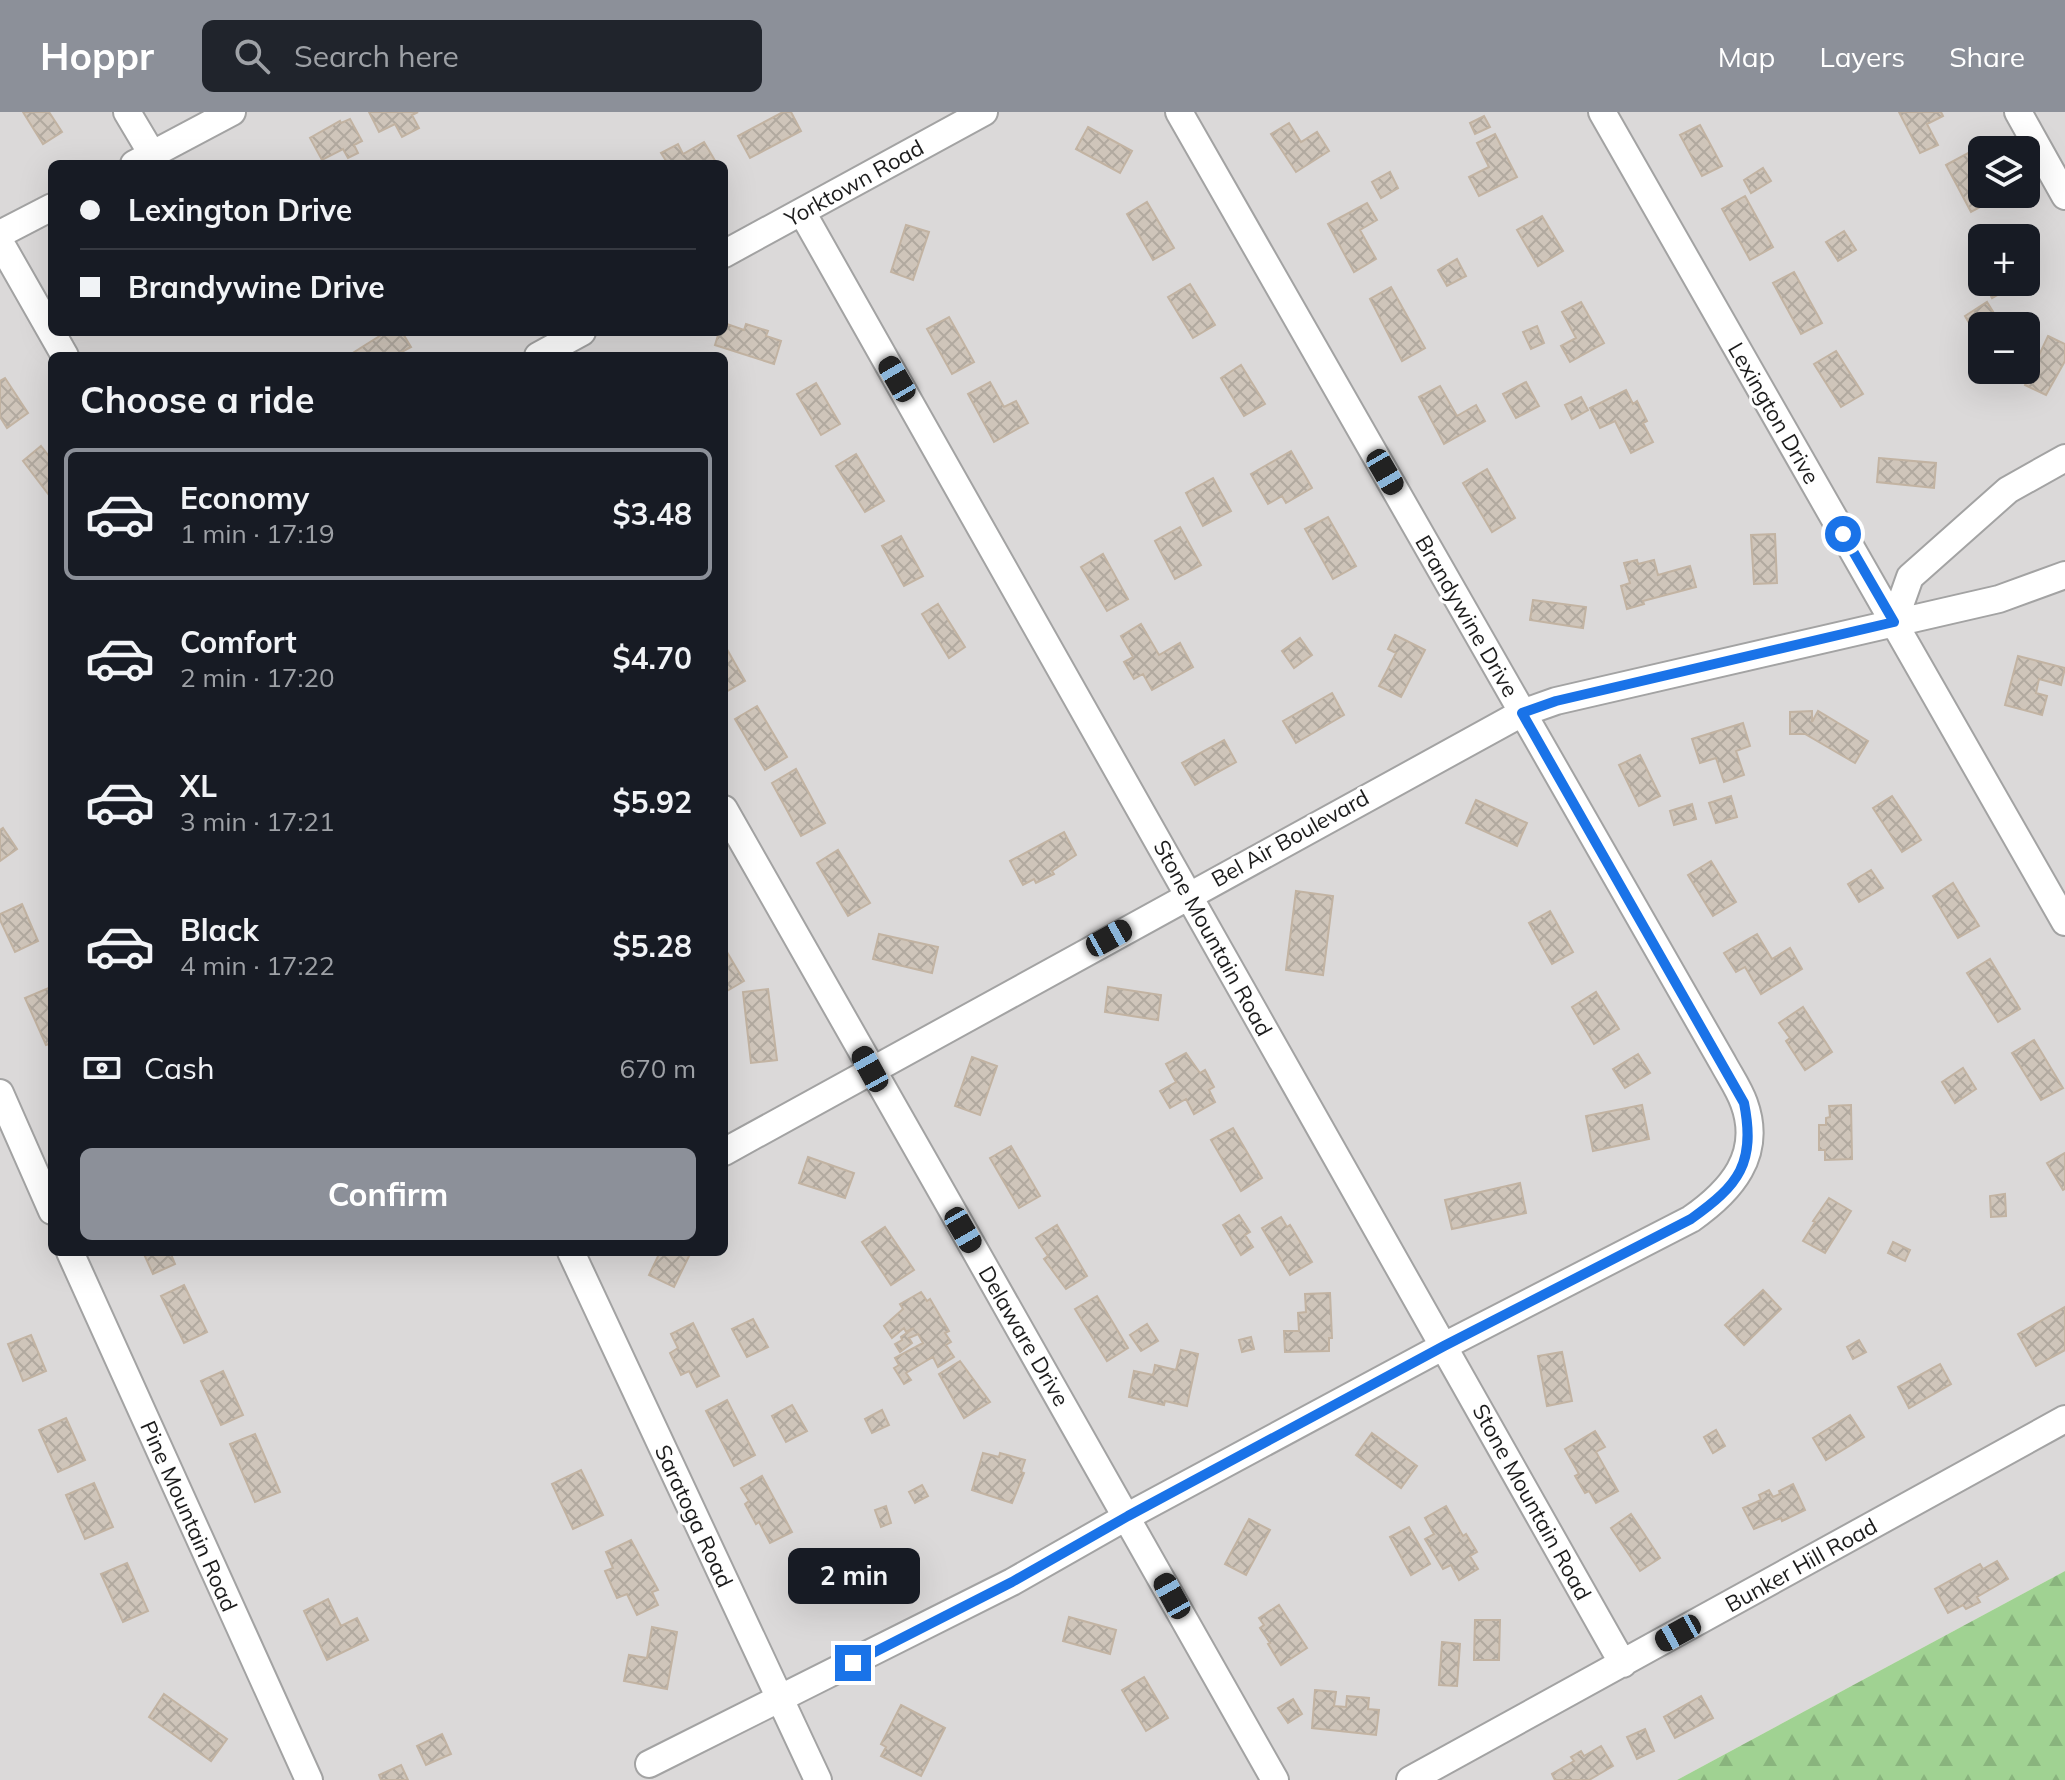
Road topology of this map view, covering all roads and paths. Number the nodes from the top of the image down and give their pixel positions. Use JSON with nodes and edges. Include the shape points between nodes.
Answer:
{"nodes":[{"id":1,"x":127,"y":112,"type":"edge"},
{"id":2,"x":232,"y":112,"type":"edge"},
{"id":3,"x":984,"y":112,"type":"edge"},
{"id":4,"x":1179,"y":112,"type":"edge"},
{"id":5,"x":1602,"y":112,"type":"edge"},
{"id":6,"x":2018,"y":112,"type":"edge"},
{"id":7,"x":143,"y":159,"type":"edge"},
{"id":8,"x":2065,"y":196,"type":"edge"},
{"id":9,"x":48,"y":209,"type":"edge"},
{"id":10,"x":802,"y":212,"type":"junction"},
{"id":11,"x":0,"y":234,"type":"edge"},
{"id":12,"x":0,"y":242,"type":"edge"},
{"id":13,"x":728,"y":252,"type":"edge"},
{"id":14,"x":48,"y":326,"type":"edge"},
{"id":15,"x":575,"y":336,"type":"edge"},
{"id":16,"x":545,"y":352,"type":"edge"},
{"id":17,"x":2065,"y":458,"type":"edge"},
{"id":18,"x":2065,"y":575,"type":"edge"},
{"id":19,"x":1894,"y":622,"type":"junction"},
{"id":20,"x":1522,"y":713,"type":"junction"},
{"id":21,"x":728,"y":816,"type":"edge"},
{"id":22,"x":1188,"y":894,"type":"junction"},
{"id":23,"x":2065,"y":922,"type":"edge"},
{"id":24,"x":870,"y":1069,"type":"junction"},
{"id":25,"x":0,"y":1093,"type":"edge"},
{"id":26,"x":728,"y":1150,"type":"edge"},
{"id":27,"x":48,"y":1202,"type":"edge"},
{"id":28,"x":72,"y":1256,"type":"edge"},
{"id":29,"x":573,"y":1256,"type":"edge"},
{"id":30,"x":1444,"y":1346,"type":"junction"},
{"id":31,"x":2065,"y":1419,"type":"edge"},
{"id":32,"x":1128,"y":1516,"type":"junction"},
{"id":33,"x":1623,"y":1664,"type":"junction"},
{"id":34,"x":780,"y":1700,"type":"junction"},
{"id":35,"x":649,"y":1764,"type":"dead end"},
{"id":36,"x":309,"y":1780,"type":"edge"},
{"id":37,"x":818,"y":1780,"type":"edge"},
{"id":38,"x":1275,"y":1780,"type":"edge"},
{"id":39,"x":1410,"y":1780,"type":"edge"}],
"edges":[{"from":1,"to":7,"type":"street"},
{"from":2,"to":7,"type":"street"},
{"from":3,"to":10,"type":"street","name":"Yorktown Road"},
{"from":4,"to":20,"type":"street","name":"Brandywine Drive"},
{"from":5,"to":19,"type":"street","name":"Lexington Drive"},
{"from":6,"to":8,"type":"street"},
{"from":9,"to":11,"type":"street"},
{"from":10,"to":13,"type":"street","name":"Yorktown Road"},
{"from":10,"to":22,"type":"street","name":"Stone Mountain Road"},
{"from":12,"to":14,"type":"street"},
{"from":15,"to":16,"type":"street"},
{"from":17,"to":19,"type":"street","via":[[2008,490],[1910,577]]},
{"from":18,"to":19,"type":"street","name":"Bel Air Boulevard","via":[[1999,599]]},
{"from":19,"to":20,"type":"street","name":"Bel Air Boulevard"},
{"from":19,"to":23,"type":"street","name":"Lexington Drive"},
{"from":20,"to":22,"type":"street","name":"Bel Air Boulevard"},
{"from":20,"to":30,"type":"street","name":"Brandywine Drive","via":[[1723,1063],[1744,1103],[1750,1130],[1745,1163],[1732,1185],[1703,1211]]},
{"from":21,"to":24,"type":"street","name":"Delaware Drive"},
{"from":22,"to":24,"type":"street","name":"Bel Air Boulevard"},
{"from":22,"to":30,"type":"street","name":"Stone Mountain Road"},
{"from":24,"to":26,"type":"street","name":"Bel Air Boulevard"},
{"from":24,"to":32,"type":"street","name":"Delaware Drive"},
{"from":25,"to":27,"type":"street"},
{"from":28,"to":36,"type":"street","name":"Pine Mountain Road"},
{"from":29,"to":34,"type":"street","name":"Saratoga Road"},
{"from":30,"to":32,"type":"street","name":"Brandywine Drive"},
{"from":30,"to":33,"type":"street","name":"Stone Mountain Road"},
{"from":31,"to":33,"type":"street","name":"Bunker Hill Road"},
{"from":32,"to":34,"type":"street","name":"Brandywine Drive","via":[[1012,1582]]},
{"from":32,"to":38,"type":"street","name":"Delaware Drive"},
{"from":33,"to":39,"type":"street","name":"Bunker Hill Road"},
{"from":34,"to":35,"type":"street","name":"Brandywine Drive"},
{"from":34,"to":37,"type":"street","name":"Saratoga Road"}]}
